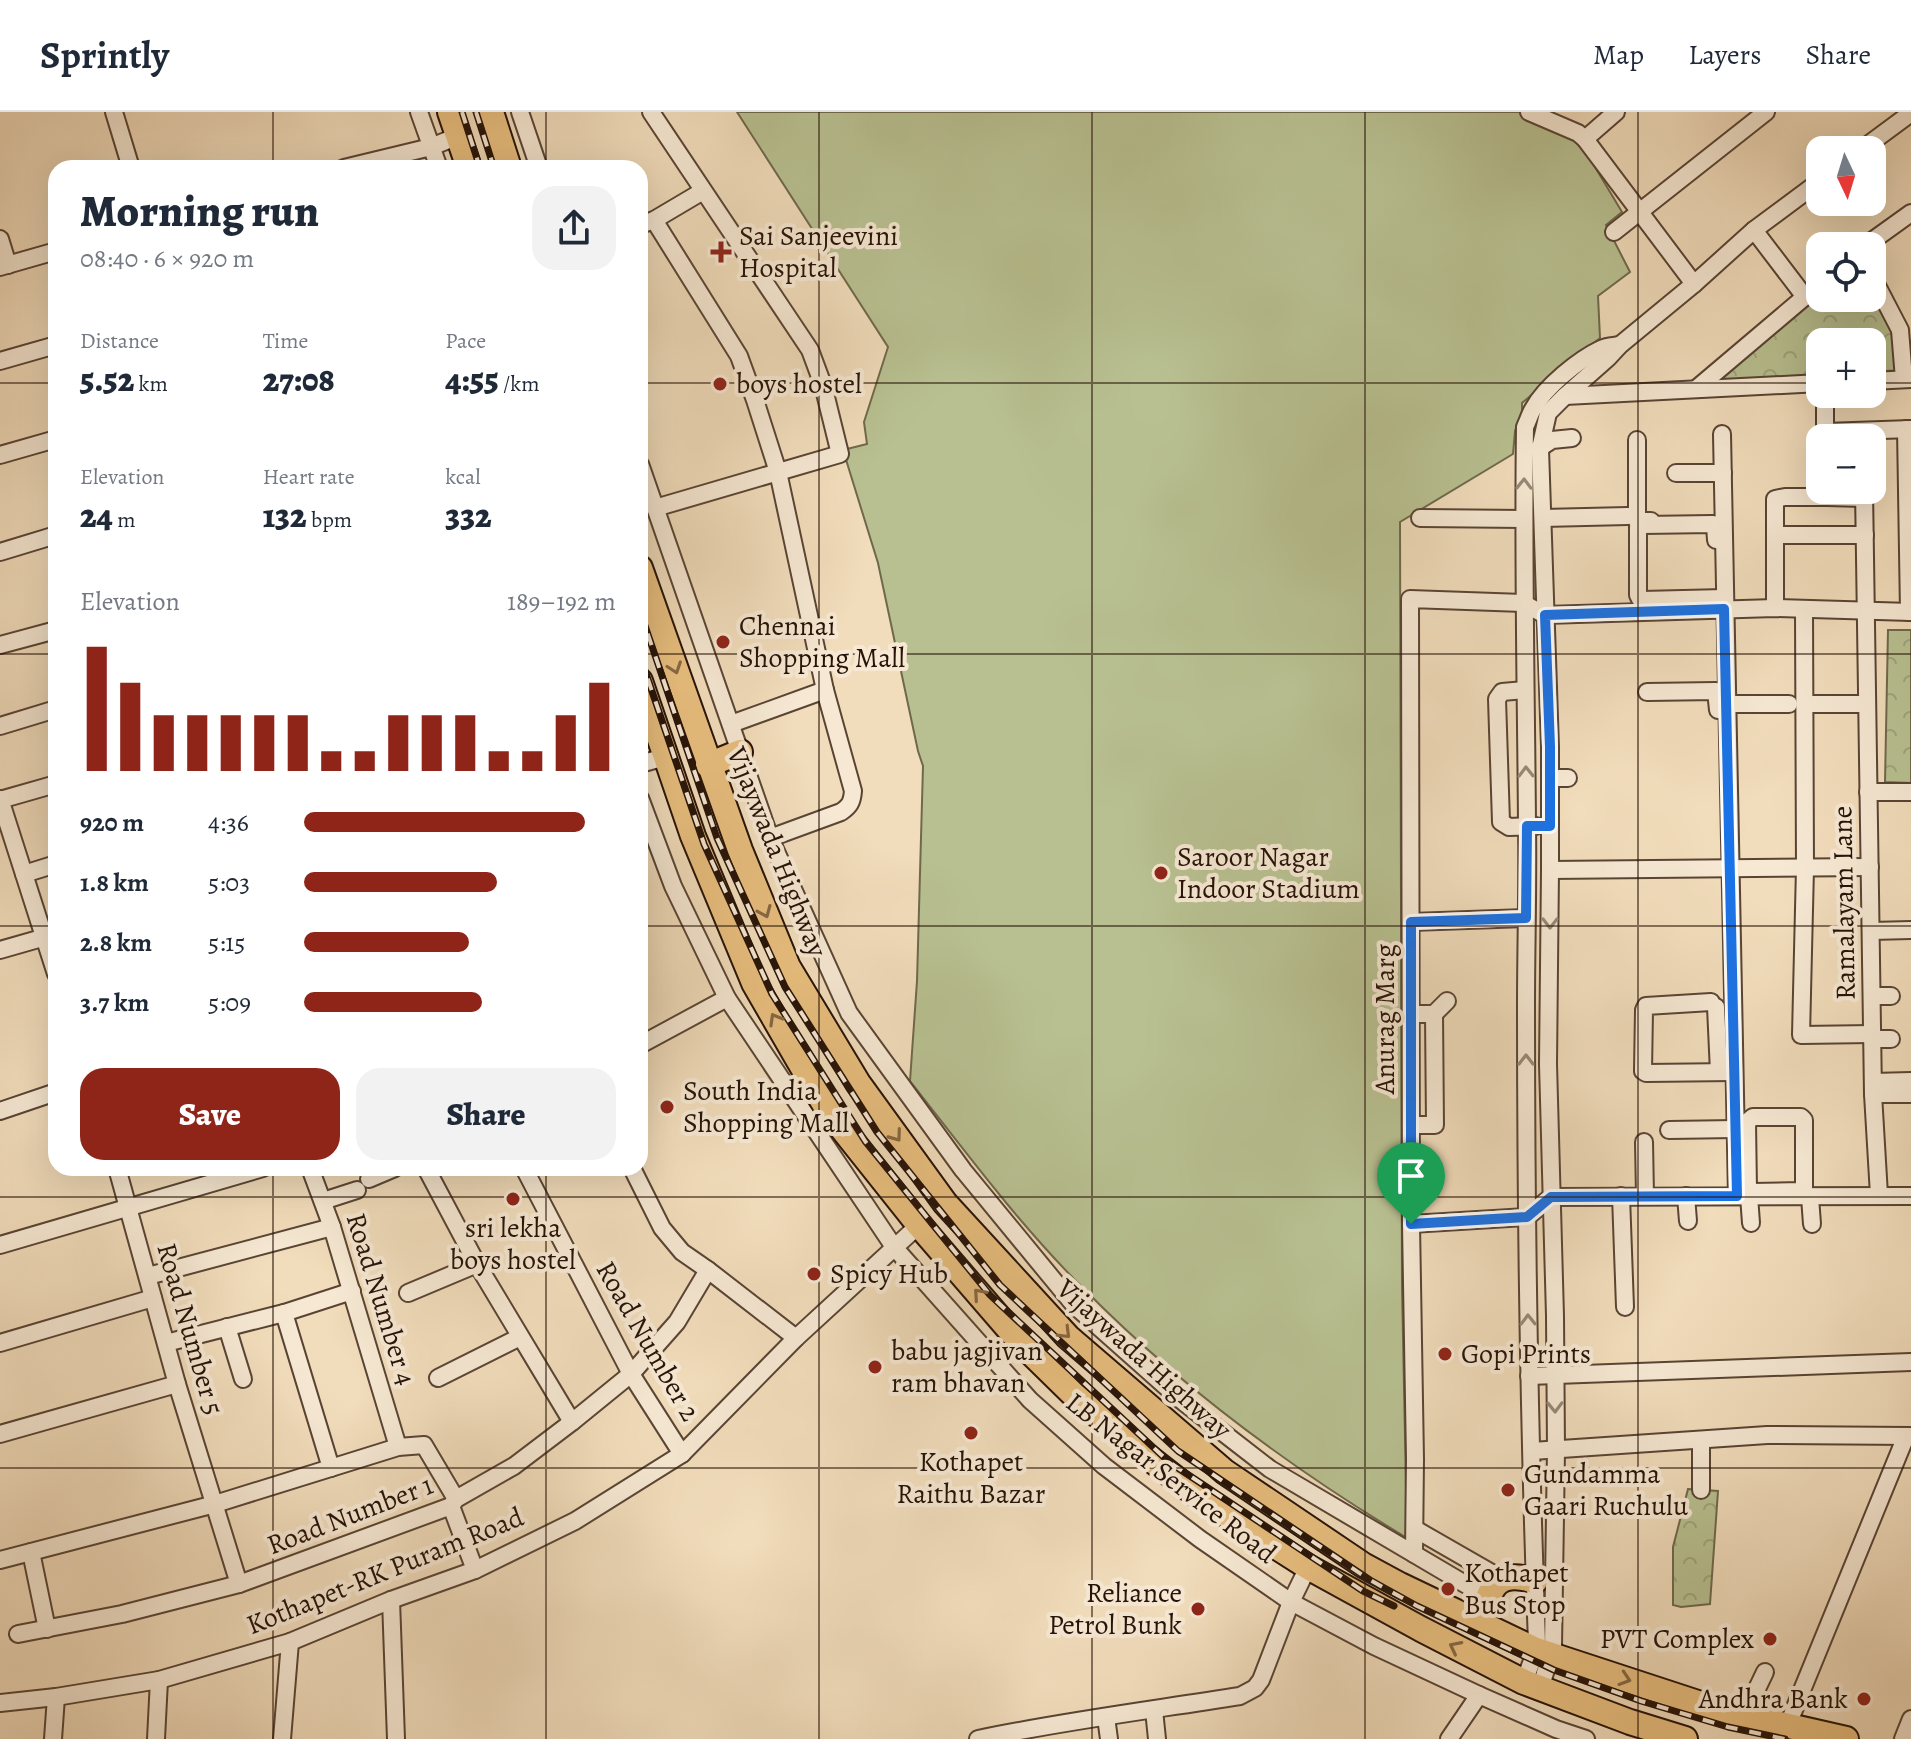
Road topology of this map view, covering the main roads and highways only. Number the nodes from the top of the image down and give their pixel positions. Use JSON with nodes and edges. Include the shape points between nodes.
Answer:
{"nodes":[{"id":1,"x":450,"y":112,"type":"edge"},
{"id":2,"x":491,"y":112,"type":"edge"},
{"id":3,"x":466,"y":160,"type":"edge"},
{"id":4,"x":506,"y":160,"type":"edge"},
{"id":5,"x":648,"y":591,"type":"edge"},
{"id":6,"x":648,"y":705,"type":"edge"},
{"id":7,"x":740,"y":752,"type":"road end"},
{"id":8,"x":708,"y":765,"type":"junction"},
{"id":9,"x":830,"y":1038,"type":"junction"},
{"id":10,"x":799,"y":1061,"type":"junction"},
{"id":11,"x":848,"y":1067,"type":"junction"},
{"id":12,"x":816,"y":1090,"type":"junction"},
{"id":13,"x":1225,"y":1472,"type":"junction"},
{"id":14,"x":1203,"y":1500,"type":"junction"},
{"id":15,"x":1535,"y":1581,"type":"road end"},
{"id":16,"x":1481,"y":1623,"type":"junction"},
{"id":17,"x":1657,"y":1735,"type":"edge"},
{"id":18,"x":1685,"y":1739,"type":"edge"},
{"id":19,"x":1846,"y":1739,"type":"edge"}],
"edges":[{"from":1,"to":3,"type":"highway"},
{"from":2,"to":4,"type":"highway"},
{"from":5,"to":8,"type":"highway","name":"Vijaywada Highway","one_way":true},
{"from":10,"to":6,"type":"highway","one_way":true,"via":[[754,983],[693,836]]},
{"from":7,"to":8,"type":"highway"},
{"from":8,"to":9,"type":"highway","name":"Vijaywada Highway","one_way":true,"via":[[788,967]]},
{"from":9,"to":10,"type":"highway"},
{"from":9,"to":11,"type":"highway","name":"Vijaywada Highway"},
{"from":10,"to":12,"type":"highway"},
{"from":11,"to":12,"type":"highway"},
{"from":11,"to":13,"type":"highway","name":"Vijaywada Highway","one_way":true,"via":[[945,1203],[1068,1337]]},
{"from":14,"to":12,"type":"highway","one_way":true,"via":[[1075,1396],[1021,1343],[919,1225]]},
{"from":13,"to":14,"type":"highway"},
{"from":13,"to":16,"type":"highway","name":"Vijaywada Highway","via":[[1363,1565]]},
{"from":17,"to":14,"type":"highway","one_way":true,"via":[[1532,1686],[1421,1629],[1308,1567]]},
{"from":15,"to":16,"type":"highway","via":[[1522,1577],[1495,1588]]},
{"from":16,"to":19,"type":"highway","name":"Vijaywada Highway","one_way":true,"via":[[1544,1652],[1719,1710]]},
{"from":17,"to":18,"type":"highway"}]}
